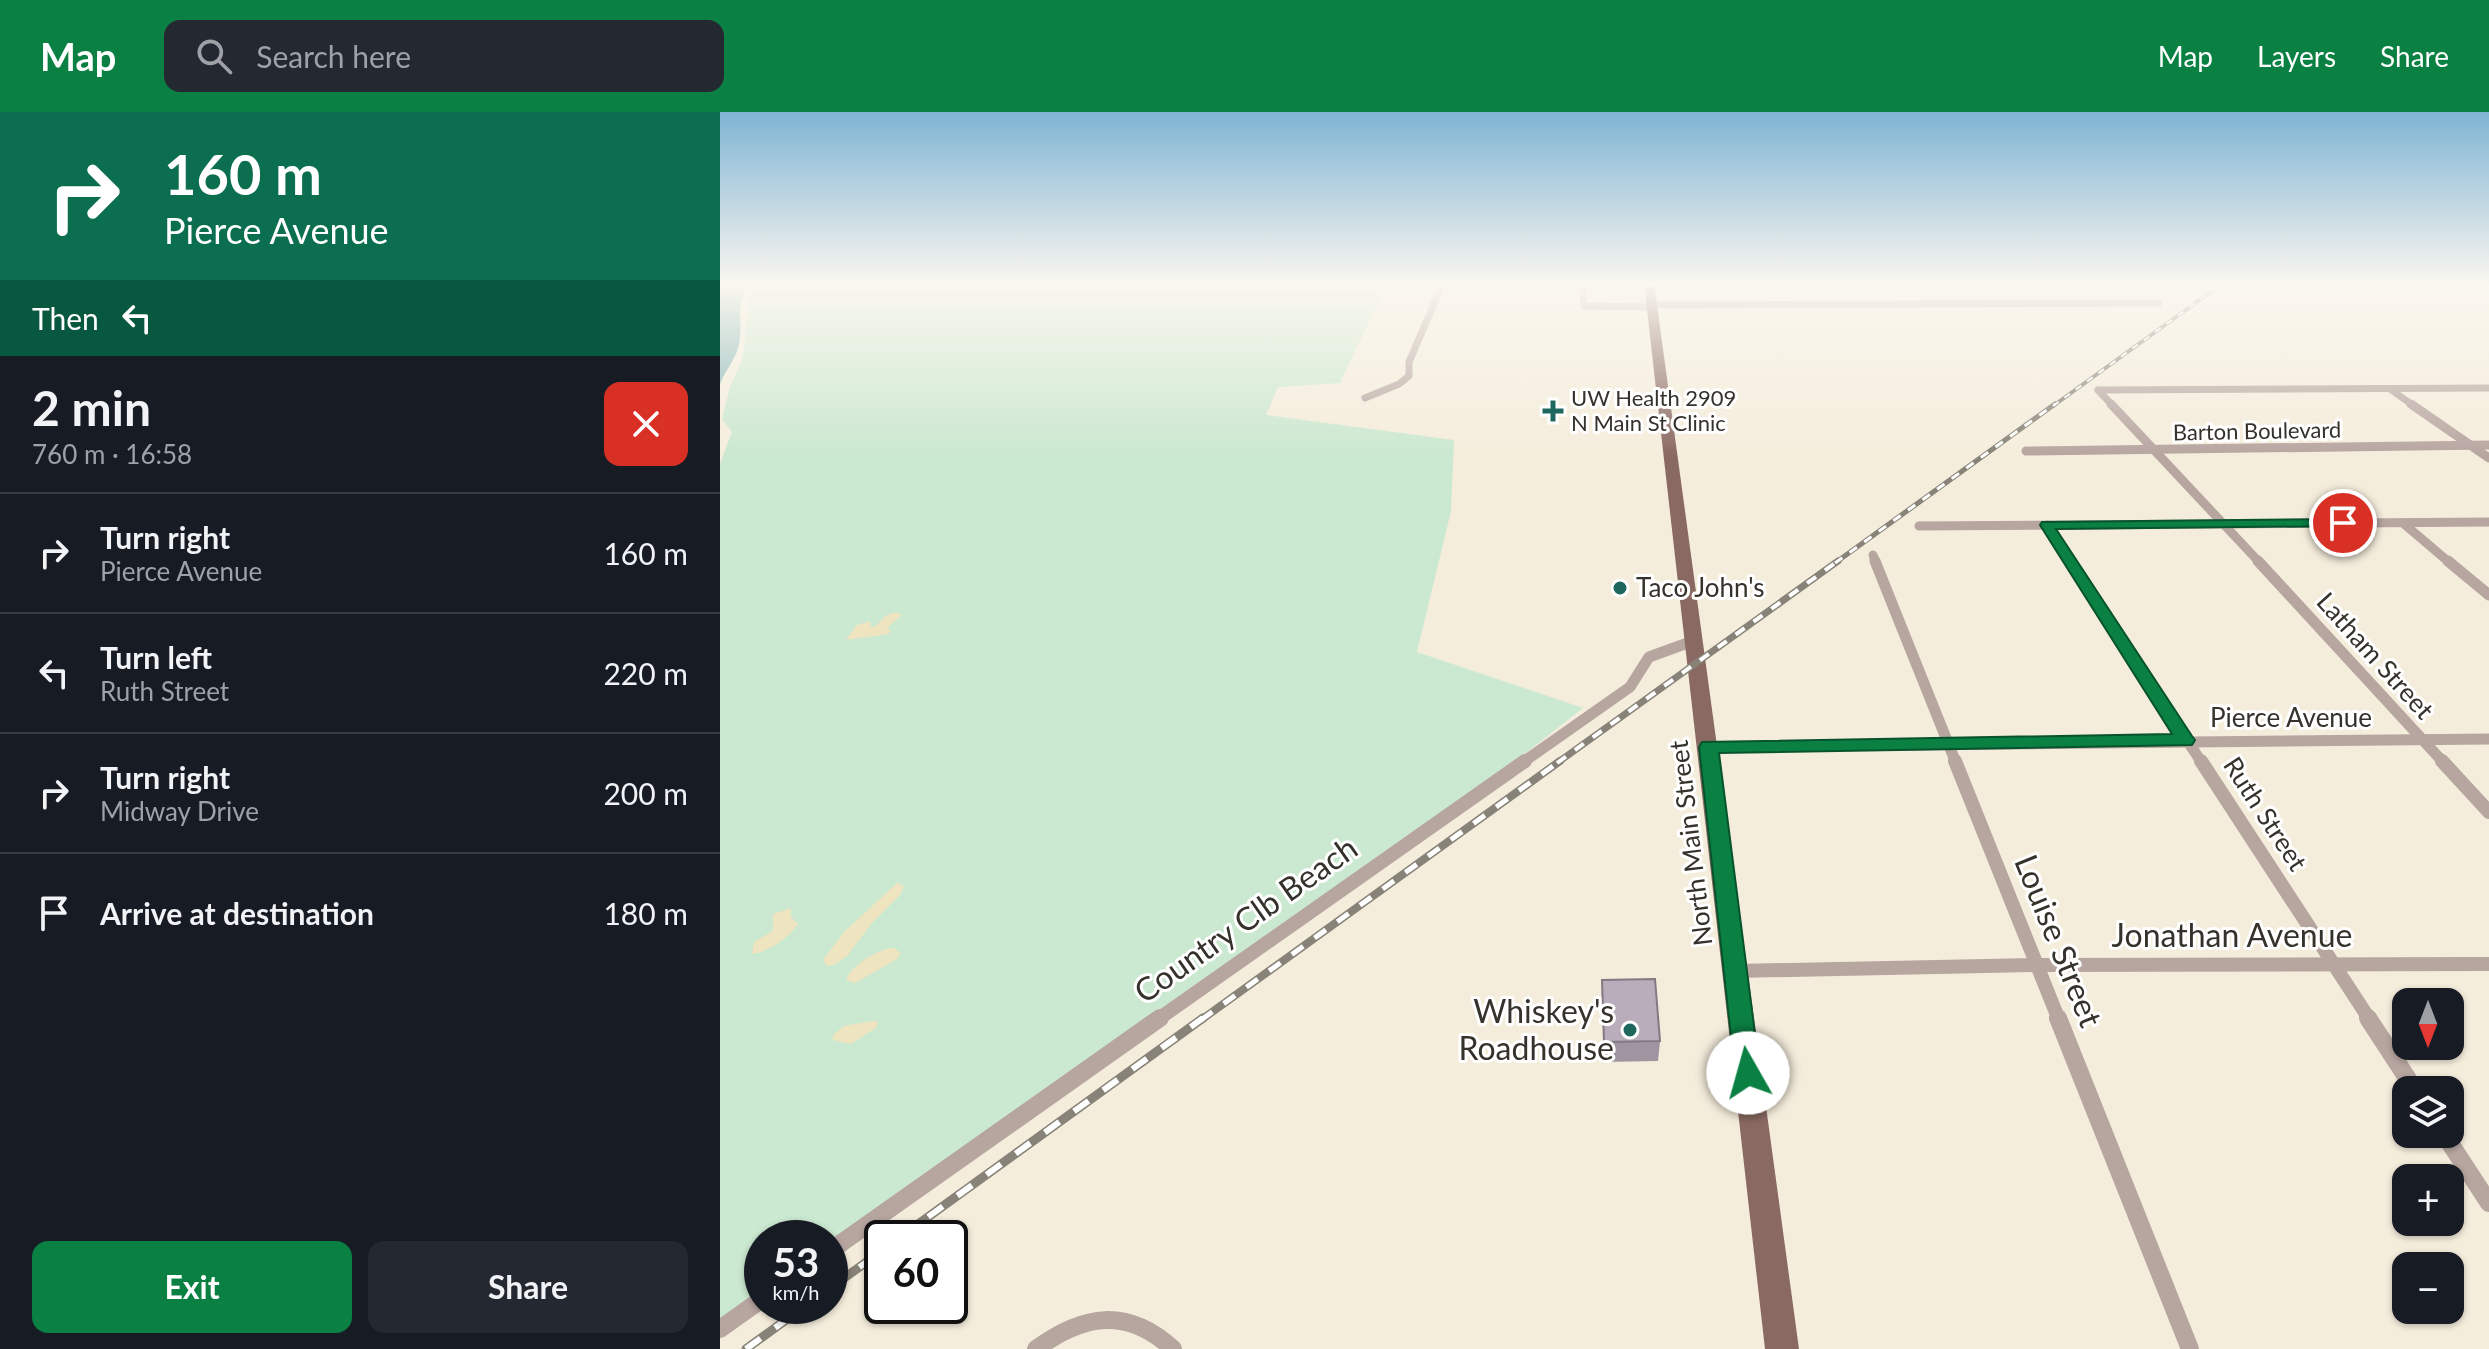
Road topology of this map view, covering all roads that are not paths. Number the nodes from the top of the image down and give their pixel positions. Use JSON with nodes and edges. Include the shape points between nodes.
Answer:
{"nodes":[{"id":1,"x":1418,"y":341,"type":"edge"},
{"id":2,"x":1656,"y":341,"type":"edge"},
{"id":3,"x":2489,"y":388,"type":"edge"},
{"id":4,"x":2390,"y":389,"type":"junction"},
{"id":5,"x":1365,"y":398,"type":"dead end"},
{"id":6,"x":2470,"y":445,"type":"junction"},
{"id":7,"x":2489,"y":445,"type":"edge"},
{"id":8,"x":2026,"y":451,"type":"dead end"},
{"id":9,"x":2157,"y":451,"type":"junction"},
{"id":10,"x":2489,"y":458,"type":"edge"},
{"id":11,"x":2489,"y":522,"type":"edge"},
{"id":12,"x":2403,"y":523,"type":"junction"},
{"id":13,"x":2225,"y":524,"type":"junction"},
{"id":14,"x":2047,"y":525,"type":"junction"},
{"id":15,"x":1919,"y":526,"type":"dead end"},
{"id":16,"x":1873,"y":555,"type":"dead end"},
{"id":17,"x":2489,"y":595,"type":"edge"},
{"id":18,"x":1693,"y":641,"type":"junction"},
{"id":19,"x":2489,"y":739,"type":"edge"},
{"id":20,"x":2185,"y":740,"type":"junction"},
{"id":21,"x":2422,"y":740,"type":"junction"},
{"id":22,"x":1948,"y":746,"type":"junction"},
{"id":23,"x":1709,"y":747,"type":"junction"},
{"id":24,"x":2489,"y":812,"type":"edge"},
{"id":25,"x":2332,"y":963,"type":"junction"},
{"id":26,"x":2489,"y":964,"type":"edge"},
{"id":27,"x":2038,"y":965,"type":"junction"},
{"id":28,"x":1735,"y":971,"type":"junction"},
{"id":29,"x":2406,"y":1076,"type":"edge"},
{"id":30,"x":2453,"y":1148,"type":"edge"},
{"id":31,"x":2489,"y":1203,"type":"edge"},
{"id":32,"x":848,"y":1238,"type":"edge"},
{"id":33,"x":744,"y":1312,"type":"edge"},
{"id":34,"x":720,"y":1329,"type":"edge"},
{"id":35,"x":1036,"y":1349,"type":"edge"},
{"id":36,"x":1173,"y":1349,"type":"edge"},
{"id":37,"x":1782,"y":1349,"type":"edge"},
{"id":38,"x":2190,"y":1349,"type":"edge"}],
"edges":[{"from":1,"to":5,"type":"street","via":[[1409,376]]},
{"from":2,"to":18,"type":"main road","name":"North Main Street"},
{"from":3,"to":4,"type":"street"},
{"from":4,"to":6,"type":"street"},
{"from":4,"to":9,"type":"street","name":"Latham Street","via":[[2098,390]]},
{"from":6,"to":7,"type":"street","name":"Barton Boulevard"},
{"from":6,"to":9,"type":"street","name":"Barton Boulevard"},
{"from":6,"to":10,"type":"street"},
{"from":8,"to":9,"type":"street","name":"Barton Boulevard"},
{"from":9,"to":13,"type":"street","name":"Latham Street"},
{"from":11,"to":12,"type":"street"},
{"from":12,"to":13,"type":"street"},
{"from":12,"to":17,"type":"street"},
{"from":13,"to":14,"type":"street"},
{"from":13,"to":21,"type":"street","name":"Latham Street"},
{"from":14,"to":15,"type":"street"},
{"from":14,"to":20,"type":"street","name":"Ruth Street"},
{"from":16,"to":22,"type":"street","name":"Louise Street"},
{"from":18,"to":23,"type":"main road","name":"North Main Street"},
{"from":18,"to":32,"type":"street","name":"Country Clb Beach","via":[[1649,657],[1630,687]]},
{"from":19,"to":21,"type":"street","name":"Pierce Avenue"},
{"from":20,"to":21,"type":"street","name":"Pierce Avenue"},
{"from":20,"to":22,"type":"street","name":"Pierce Avenue"},
{"from":20,"to":25,"type":"street","name":"Ruth Street"},
{"from":21,"to":24,"type":"street","name":"Latham Street"},
{"from":22,"to":23,"type":"street","name":"Pierce Avenue"},
{"from":22,"to":27,"type":"street","name":"Louise Street"},
{"from":23,"to":28,"type":"main road","name":"North Main Street"},
{"from":25,"to":26,"type":"street","name":"Jonathan Avenue"},
{"from":25,"to":27,"type":"street","name":"Jonathan Avenue"},
{"from":25,"to":29,"type":"street","name":"Ruth Street"},
{"from":27,"to":28,"type":"street","name":"Jonathan Avenue"},
{"from":27,"to":38,"type":"street","name":"Louise Street"},
{"from":28,"to":37,"type":"main road","name":"North Main Street"},
{"from":30,"to":31,"type":"street"},
{"from":33,"to":34,"type":"street"},
{"from":35,"to":36,"type":"street","via":[[1050,1337],[1110,1317],[1161,1337]]}]}
